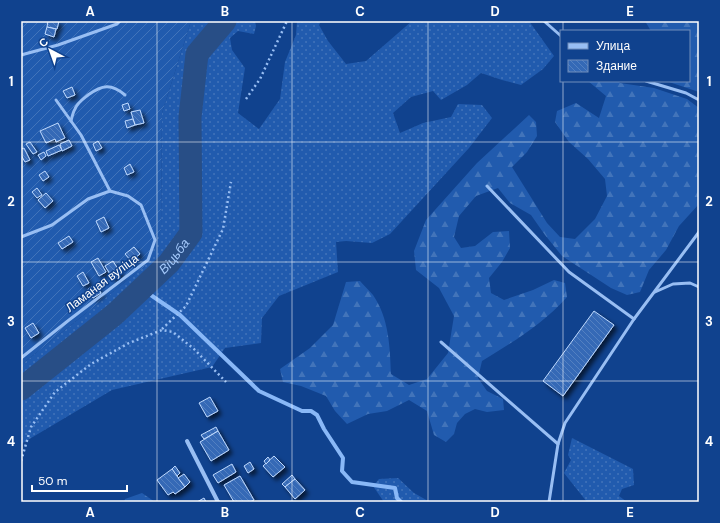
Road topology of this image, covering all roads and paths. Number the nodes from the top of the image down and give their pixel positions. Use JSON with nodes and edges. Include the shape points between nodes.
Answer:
{"nodes":[{"id":1,"x":120,"y":21,"type":"edge"},
{"id":2,"x":287,"y":21,"type":"edge"},
{"id":3,"x":544,"y":21,"type":"edge"},
{"id":4,"x":560,"y":35,"type":"edge"},
{"id":5,"x":21,"y":55,"type":"edge"},
{"id":6,"x":649,"y":82,"type":"edge"},
{"id":7,"x":125,"y":95,"type":"dead end"},
{"id":8,"x":246,"y":99,"type":"dead end"},
{"id":9,"x":56,"y":100,"type":"dead end"},
{"id":10,"x":699,"y":100,"type":"edge"},
{"id":11,"x":71,"y":121,"type":"junction"},
{"id":12,"x":231,"y":182,"type":"dead end"},
{"id":13,"x":487,"y":186,"type":"dead end"},
{"id":14,"x":110,"y":191,"type":"junction"},
{"id":15,"x":699,"y":232,"type":"edge"},
{"id":16,"x":21,"y":238,"type":"edge"},
{"id":17,"x":699,"y":287,"type":"edge"},
{"id":18,"x":653,"y":293,"type":"junction"},
{"id":19,"x":634,"y":318,"type":"junction"},
{"id":20,"x":162,"y":330,"type":"junction"},
{"id":21,"x":441,"y":342,"type":"dead end"},
{"id":22,"x":21,"y":358,"type":"edge"},
{"id":23,"x":226,"y":382,"type":"dead end"},
{"id":24,"x":187,"y":441,"type":"dead end"},
{"id":25,"x":558,"y":444,"type":"junction"},
{"id":26,"x":21,"y":461,"type":"edge"},
{"id":27,"x":218,"y":502,"type":"edge"},
{"id":28,"x":549,"y":502,"type":"edge"}],
"edges":[{"from":1,"to":5,"type":"lane","via":[[58,45]]},
{"from":2,"to":8,"type":"path","via":[[260,79]]},
{"from":3,"to":4,"type":"lane"},
{"from":6,"to":10,"type":"lane","via":[[686,93]]},
{"from":7,"to":11,"type":"lane","via":[[113,87],[104,87],[93,92],[75,108]]},
{"from":9,"to":11,"type":"lane"},
{"from":11,"to":14,"type":"lane"},
{"from":12,"to":20,"type":"path","via":[[224,229],[186,306]]},
{"from":13,"to":19,"type":"lane","via":[[569,272]]},
{"from":14,"to":16,"type":"lane","via":[[88,199],[52,225]]},
{"from":14,"to":22,"type":"lane","name":"Ламаная вуліца","via":[[128,196],[141,205],[155,240],[148,260]]},
{"from":15,"to":18,"type":"lane"},
{"from":17,"to":18,"type":"lane","via":[[690,283],[673,284]]},
{"from":18,"to":19,"type":"lane"},
{"from":19,"to":25,"type":"lane","via":[[565,422]]},
{"from":20,"to":23,"type":"path","via":[[173,332],[194,349]]},
{"from":20,"to":26,"type":"path","via":[[129,343],[91,364],[55,392],[31,427]]},
{"from":21,"to":25,"type":"lane"},
{"from":24,"to":27,"type":"street"},
{"from":25,"to":28,"type":"lane"}]}
